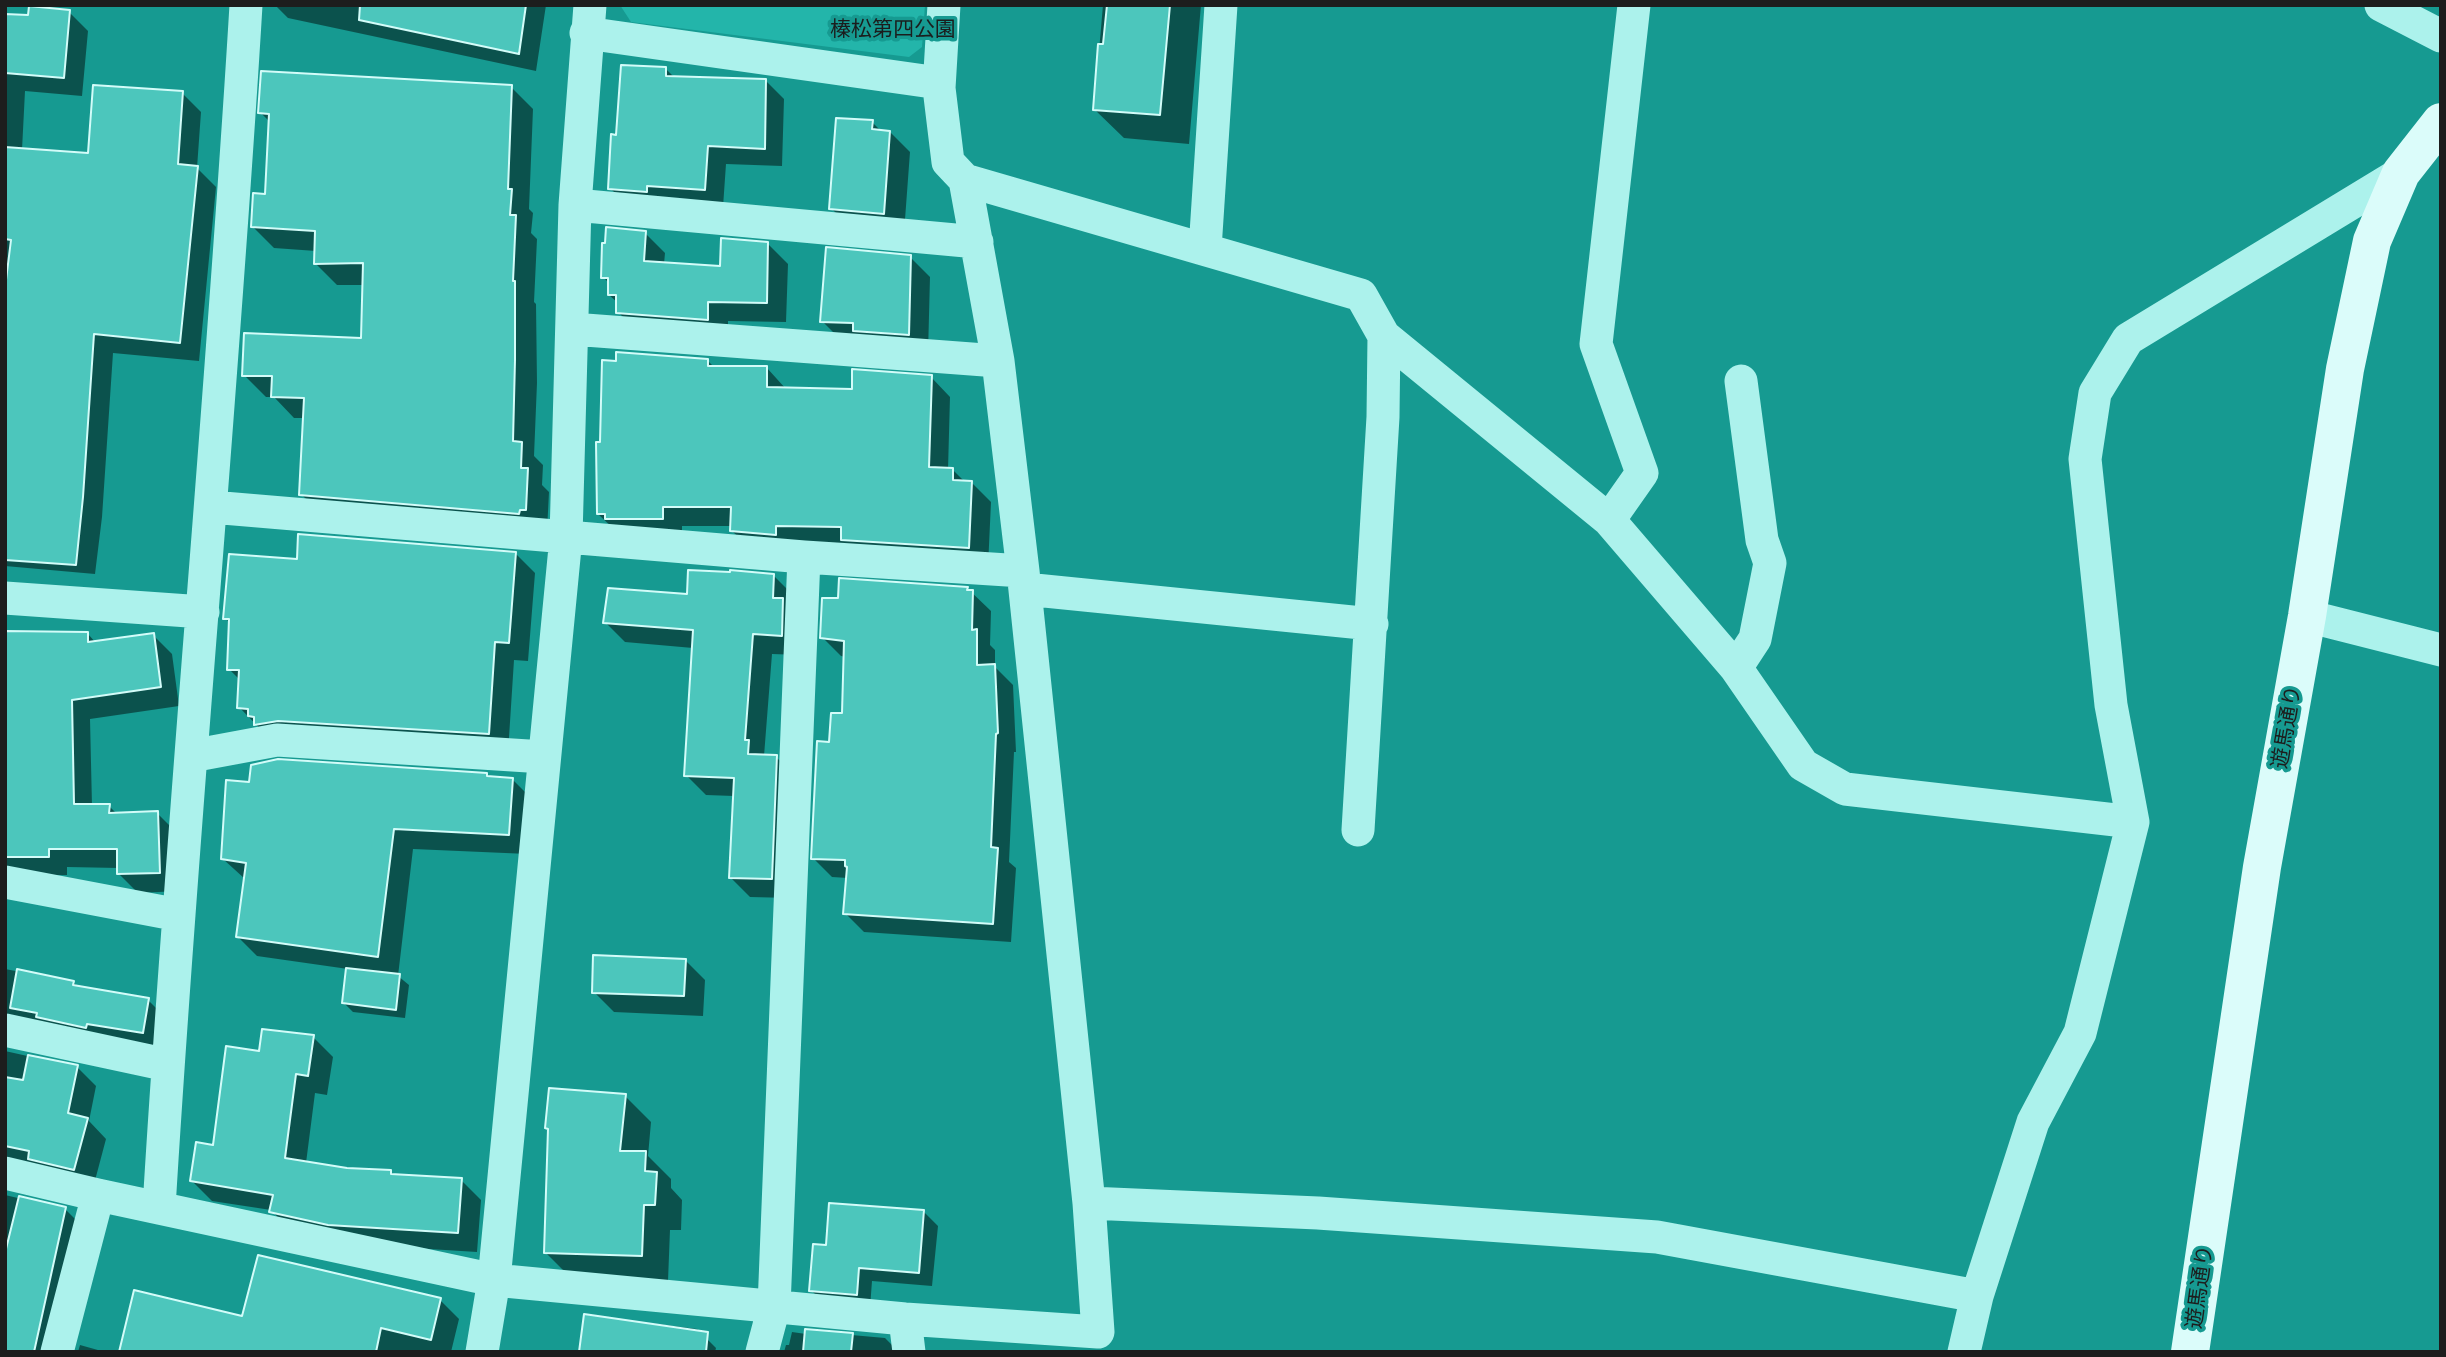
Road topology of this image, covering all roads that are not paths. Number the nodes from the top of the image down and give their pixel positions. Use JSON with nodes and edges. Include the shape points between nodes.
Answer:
{"nodes":[{"id":1,"x":246,"y":5,"type":"edge"},
{"id":2,"x":944,"y":5,"type":"edge"},
{"id":3,"x":1221,"y":5,"type":"edge"},
{"id":4,"x":1634,"y":5,"type":"edge"},
{"id":5,"x":2381,"y":5,"type":"edge"},
{"id":6,"x":588,"y":19,"type":"edge"},
{"id":7,"x":2441,"y":36,"type":"edge"},
{"id":8,"x":939,"y":83,"type":"junction"},
{"id":9,"x":2441,"y":122,"type":"edge"},
{"id":10,"x":2401,"y":173,"type":"junction"},
{"id":11,"x":965,"y":180,"type":"junction"},
{"id":12,"x":575,"y":205,"type":"junction"},
{"id":13,"x":977,"y":242,"type":"junction"},
{"id":14,"x":1205,"y":249,"type":"junction"},
{"id":15,"x":572,"y":329,"type":"junction"},
{"id":16,"x":1384,"y":336,"type":"junction"},
{"id":17,"x":998,"y":361,"type":"junction"},
{"id":18,"x":1741,"y":380,"type":"dead end"},
{"id":19,"x":211,"y":508,"type":"junction"},
{"id":20,"x":1609,"y":520,"type":"junction"},
{"id":21,"x":566,"y":537,"type":"junction"},
{"id":22,"x":804,"y":557,"type":"junction"},
{"id":23,"x":1024,"y":580,"type":"junction"},
{"id":24,"x":5,"y":598,"type":"edge"},
{"id":25,"x":203,"y":612,"type":"junction"},
{"id":26,"x":2307,"y":616,"type":"junction"},
{"id":27,"x":1372,"y":624,"type":"junction"},
{"id":28,"x":2441,"y":650,"type":"edge"},
{"id":29,"x":1736,"y":668,"type":"junction"},
{"id":30,"x":191,"y":756,"type":"junction"},
{"id":31,"x":544,"y":757,"type":"junction"},
{"id":32,"x":2133,"y":822,"type":"junction"},
{"id":33,"x":1358,"y":830,"type":"dead end"},
{"id":34,"x":5,"y":882,"type":"edge"},
{"id":35,"x":179,"y":915,"type":"junction"},
{"id":36,"x":5,"y":1030,"type":"edge"},
{"id":37,"x":167,"y":1065,"type":"junction"},
{"id":38,"x":5,"y":1173,"type":"edge"},
{"id":39,"x":98,"y":1195,"type":"junction"},
{"id":40,"x":1089,"y":1203,"type":"junction"},
{"id":41,"x":159,"y":1208,"type":"junction"},
{"id":42,"x":494,"y":1280,"type":"junction"},
{"id":43,"x":1977,"y":1296,"type":"junction"},
{"id":44,"x":774,"y":1307,"type":"junction"},
{"id":45,"x":905,"y":1319,"type":"junction"},
{"id":46,"x":57,"y":1352,"type":"edge"},
{"id":47,"x":482,"y":1352,"type":"edge"},
{"id":48,"x":762,"y":1352,"type":"edge"},
{"id":49,"x":909,"y":1352,"type":"edge"},
{"id":50,"x":1964,"y":1352,"type":"edge"},
{"id":51,"x":2190,"y":1352,"type":"edge"}],
"edges":[{"from":1,"to":19,"type":"street"},
{"from":2,"to":8,"type":"street"},
{"from":3,"to":14,"type":"street"},
{"from":4,"to":20,"type":"street","via":[[1596,344],[1642,473]]},
{"from":5,"to":7,"type":"street"},
{"from":6,"to":8,"type":"street"},
{"from":6,"to":12,"type":"street"},
{"from":8,"to":11,"type":"street","via":[[948,162]]},
{"from":9,"to":10,"type":"street","name":"遊馬通り"},
{"from":10,"to":26,"type":"street","name":"遊馬通り","via":[[2372,241],[2345,369]]},
{"from":10,"to":32,"type":"street","via":[[2128,339],[2095,393],[2085,459],[2111,705]]},
{"from":11,"to":13,"type":"street"},
{"from":11,"to":14,"type":"street"},
{"from":12,"to":13,"type":"street"},
{"from":12,"to":15,"type":"street"},
{"from":13,"to":17,"type":"street"},
{"from":14,"to":16,"type":"street","via":[[1361,295]]},
{"from":15,"to":17,"type":"street"},
{"from":15,"to":21,"type":"street"},
{"from":16,"to":20,"type":"street"},
{"from":16,"to":27,"type":"street"},
{"from":17,"to":23,"type":"street"},
{"from":18,"to":29,"type":"street","via":[[1762,540],[1770,563],[1755,639]]},
{"from":19,"to":21,"type":"street"},
{"from":19,"to":25,"type":"street"},
{"from":20,"to":29,"type":"street"},
{"from":21,"to":22,"type":"street"},
{"from":21,"to":31,"type":"street"},
{"from":22,"to":23,"type":"street"},
{"from":22,"to":44,"type":"street"},
{"from":23,"to":27,"type":"street"},
{"from":23,"to":40,"type":"street"},
{"from":24,"to":25,"type":"street"},
{"from":25,"to":30,"type":"street"},
{"from":26,"to":28,"type":"street"},
{"from":26,"to":51,"type":"street","name":"遊馬通り","via":[[2262,867]]},
{"from":27,"to":33,"type":"street"},
{"from":29,"to":32,"type":"street","via":[[1802,765],[1845,789]]},
{"from":30,"to":31,"type":"street","via":[[277,740]]},
{"from":30,"to":35,"type":"street"},
{"from":31,"to":42,"type":"street"},
{"from":32,"to":43,"type":"street","via":[[2080,1033],[2033,1122]]},
{"from":34,"to":35,"type":"street"},
{"from":35,"to":37,"type":"street"},
{"from":36,"to":37,"type":"street"},
{"from":37,"to":41,"type":"street"},
{"from":38,"to":39,"type":"street"},
{"from":39,"to":41,"type":"street"},
{"from":39,"to":46,"type":"street"},
{"from":40,"to":43,"type":"street","via":[[1318,1213],[1657,1237]]},
{"from":40,"to":45,"type":"street","via":[[1098,1332]]},
{"from":41,"to":42,"type":"street"},
{"from":42,"to":44,"type":"street"},
{"from":42,"to":47,"type":"street"},
{"from":43,"to":50,"type":"street"},
{"from":44,"to":45,"type":"street"},
{"from":44,"to":48,"type":"street"},
{"from":45,"to":49,"type":"street"}]}
